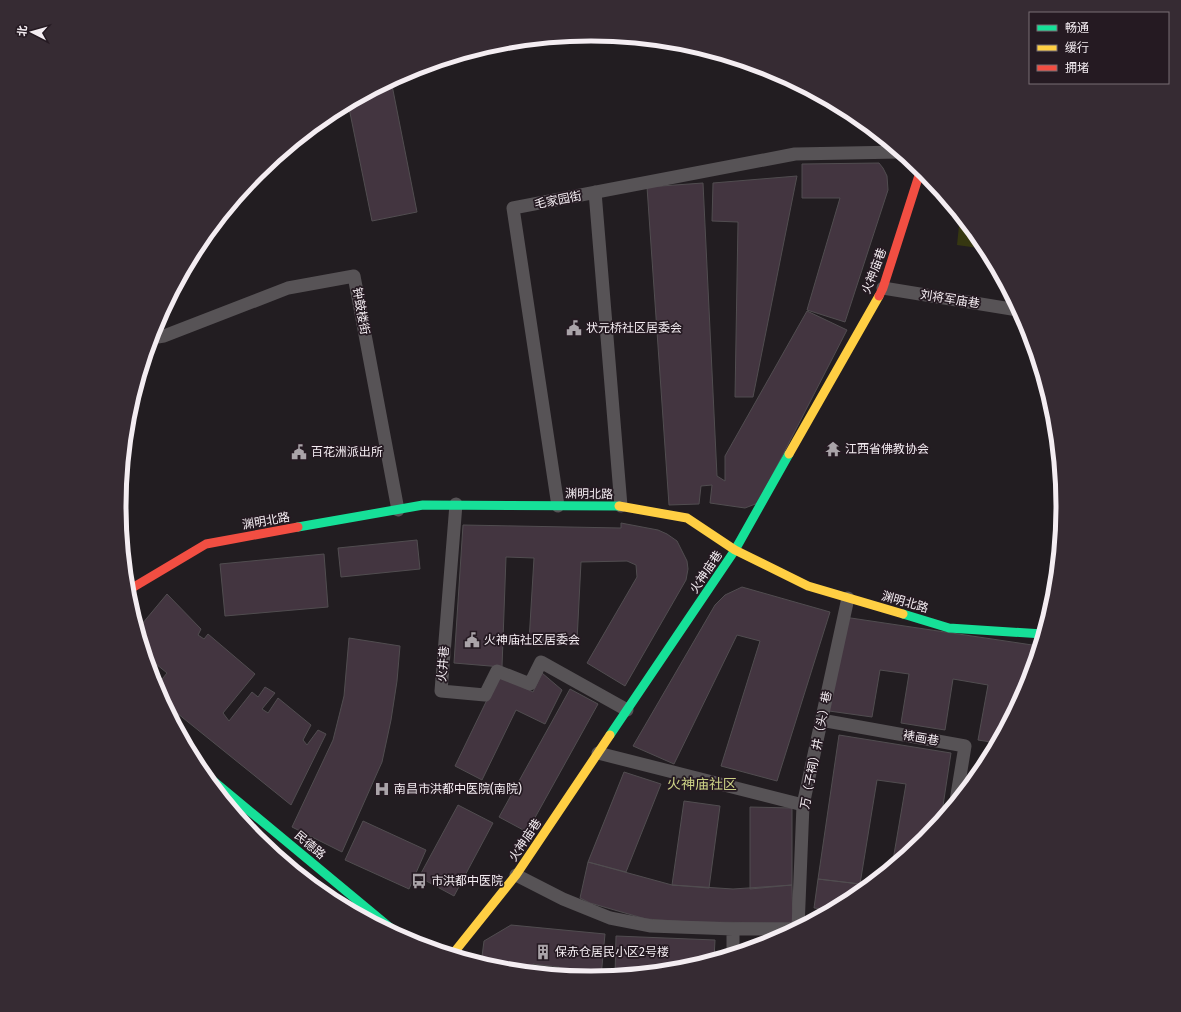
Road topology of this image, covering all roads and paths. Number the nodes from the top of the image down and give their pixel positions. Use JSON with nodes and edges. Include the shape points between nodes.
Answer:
{"nodes":[{"id":1,"x":892,"y":152,"type":"edge"},
{"id":2,"x":918,"y":176,"type":"edge"},
{"id":3,"x":596,"y":192,"type":"junction"},
{"id":4,"x":883,"y":288,"type":"junction"},
{"id":5,"x":1012,"y":309,"type":"edge"},
{"id":6,"x":158,"y":337,"type":"edge"},
{"id":7,"x":456,"y":504,"type":"junction"},
{"id":8,"x":558,"y":506,"type":"junction"},
{"id":9,"x":620,"y":506,"type":"junction"},
{"id":10,"x":398,"y":510,"type":"junction"},
{"id":11,"x":735,"y":550,"type":"junction"},
{"id":12,"x":132,"y":588,"type":"edge"},
{"id":13,"x":848,"y":598,"type":"junction"},
{"id":14,"x":1038,"y":634,"type":"edge"},
{"id":15,"x":627,"y":710,"type":"junction"},
{"id":16,"x":821,"y":720,"type":"junction"},
{"id":17,"x":598,"y":753,"type":"junction"},
{"id":18,"x":220,"y":787,"type":"edge"},
{"id":19,"x":958,"y":791,"type":"edge"},
{"id":20,"x":803,"y":805,"type":"junction"},
{"id":21,"x":516,"y":875,"type":"junction"},
{"id":22,"x":384,"y":922,"type":"edge"},
{"id":23,"x":797,"y":922,"type":"edge"},
{"id":24,"x":785,"y":928,"type":"edge"},
{"id":25,"x":733,"y":929,"type":"junction"},
{"id":26,"x":733,"y":948,"type":"edge"},
{"id":27,"x":456,"y":951,"type":"edge"}],
"edges":[{"from":1,"to":3,"type":"lane","name":"毛家园街","via":[[795,154]]},
{"from":2,"to":4,"type":"street","name":"火神庙巷"},
{"from":3,"to":8,"type":"lane","name":"毛家园街","via":[[513,208]]},
{"from":3,"to":9,"type":"lane"},
{"from":4,"to":5,"type":"lane","name":"刘将军庙巷"},
{"from":4,"to":11,"type":"street","name":"火神庙巷"},
{"from":6,"to":10,"type":"lane","name":"钟鼓楼街","via":[[288,288],[354,276]]},
{"from":7,"to":8,"type":"street","name":"渊明北路"},
{"from":7,"to":10,"type":"street","name":"渊明北路","via":[[423,505]]},
{"from":7,"to":15,"type":"lane","name":"火井巷","via":[[441,691],[485,694],[497,670],[530,684],[541,662]]},
{"from":8,"to":9,"type":"street","name":"渊明北路"},
{"from":9,"to":11,"type":"street","name":"渊明北路","via":[[687,518]]},
{"from":10,"to":12,"type":"street","name":"渊明北路","via":[[206,544]]},
{"from":11,"to":13,"type":"street","name":"渊明北路","via":[[808,586]]},
{"from":11,"to":15,"type":"street","name":"火神庙巷"},
{"from":13,"to":14,"type":"street","name":"渊明北路","via":[[949,628]]},
{"from":13,"to":16,"type":"lane","name":"万（子祠）井（头）巷"},
{"from":15,"to":17,"type":"street","name":"火神庙巷"},
{"from":16,"to":19,"type":"lane","name":"裱画巷","via":[[965,746]]},
{"from":16,"to":20,"type":"lane","name":"万（子祠）井（头）巷"},
{"from":17,"to":20,"type":"lane"},
{"from":17,"to":21,"type":"street","name":"火神庙巷"},
{"from":18,"to":22,"type":"street","name":"民德路"},
{"from":20,"to":23,"type":"lane","name":"万（子祠）井（头）巷"},
{"from":21,"to":25,"type":"lane","via":[[563,899],[610,918],[651,926]]},
{"from":21,"to":27,"type":"street","name":"火神庙巷"},
{"from":24,"to":25,"type":"lane"},
{"from":25,"to":26,"type":"lane"}]}
